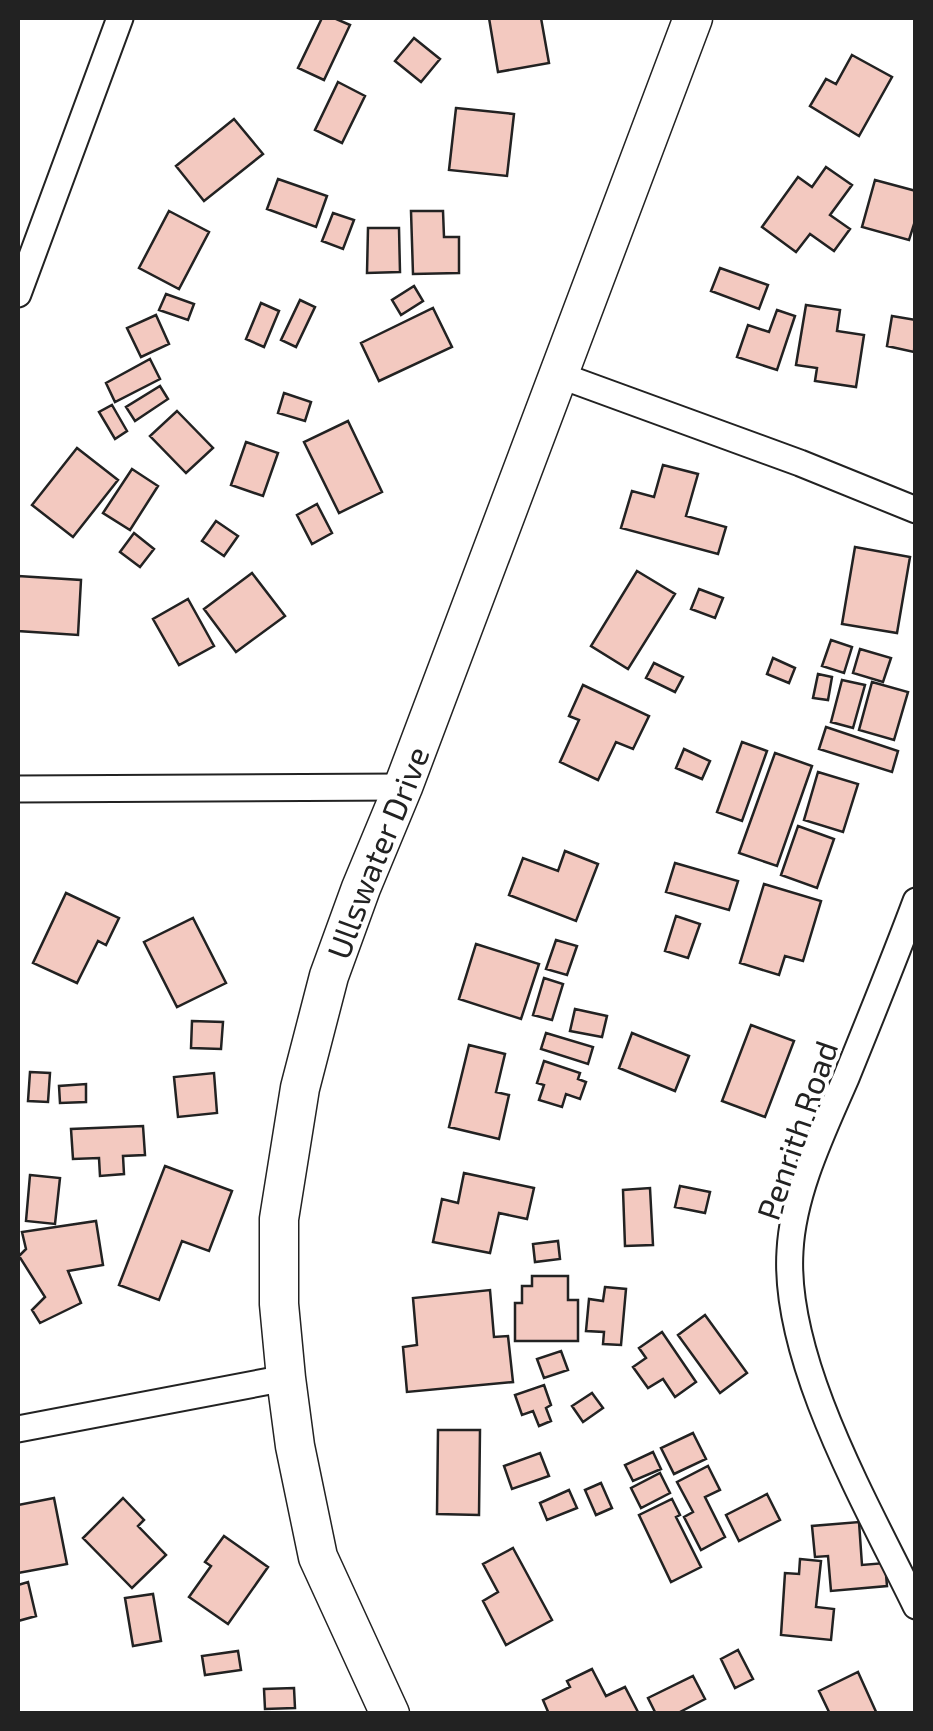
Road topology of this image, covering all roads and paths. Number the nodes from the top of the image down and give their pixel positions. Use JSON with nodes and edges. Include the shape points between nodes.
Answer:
{"nodes":[{"id":1,"x":120,"y":18,"type":"edge"},
{"id":2,"x":693,"y":18,"type":"edge"},
{"id":3,"x":18,"y":294,"type":"edge"},
{"id":4,"x":558,"y":374,"type":"junction"},
{"id":5,"x":916,"y":510,"type":"edge"},
{"id":6,"x":18,"y":788,"type":"edge"},
{"id":7,"x":403,"y":788,"type":"junction"},
{"id":8,"x":916,"y":900,"type":"edge"},
{"id":9,"x":286,"y":1378,"type":"junction"},
{"id":10,"x":18,"y":1428,"type":"edge"},
{"id":11,"x":916,"y":1606,"type":"edge"},
{"id":12,"x":390,"y":1714,"type":"edge"}],
"edges":[{"from":1,"to":3,"type":"street"},
{"from":2,"to":4,"type":"street","name":"Ullswater Drive"},
{"from":4,"to":5,"type":"street"},
{"from":4,"to":7,"type":"street","name":"Ullswater Drive"},
{"from":6,"to":7,"type":"street"},
{"from":7,"to":9,"type":"street","name":"Ullswater Drive","via":[[329,976],[300,1088],[278,1219]]},
{"from":8,"to":11,"type":"street","name":"Penrith Road","via":[[801,1195],[790,1289],[832,1434]]},
{"from":9,"to":10,"type":"street"},
{"from":9,"to":12,"type":"street","name":"Ullswater Drive","via":[[318,1557]]}]}
